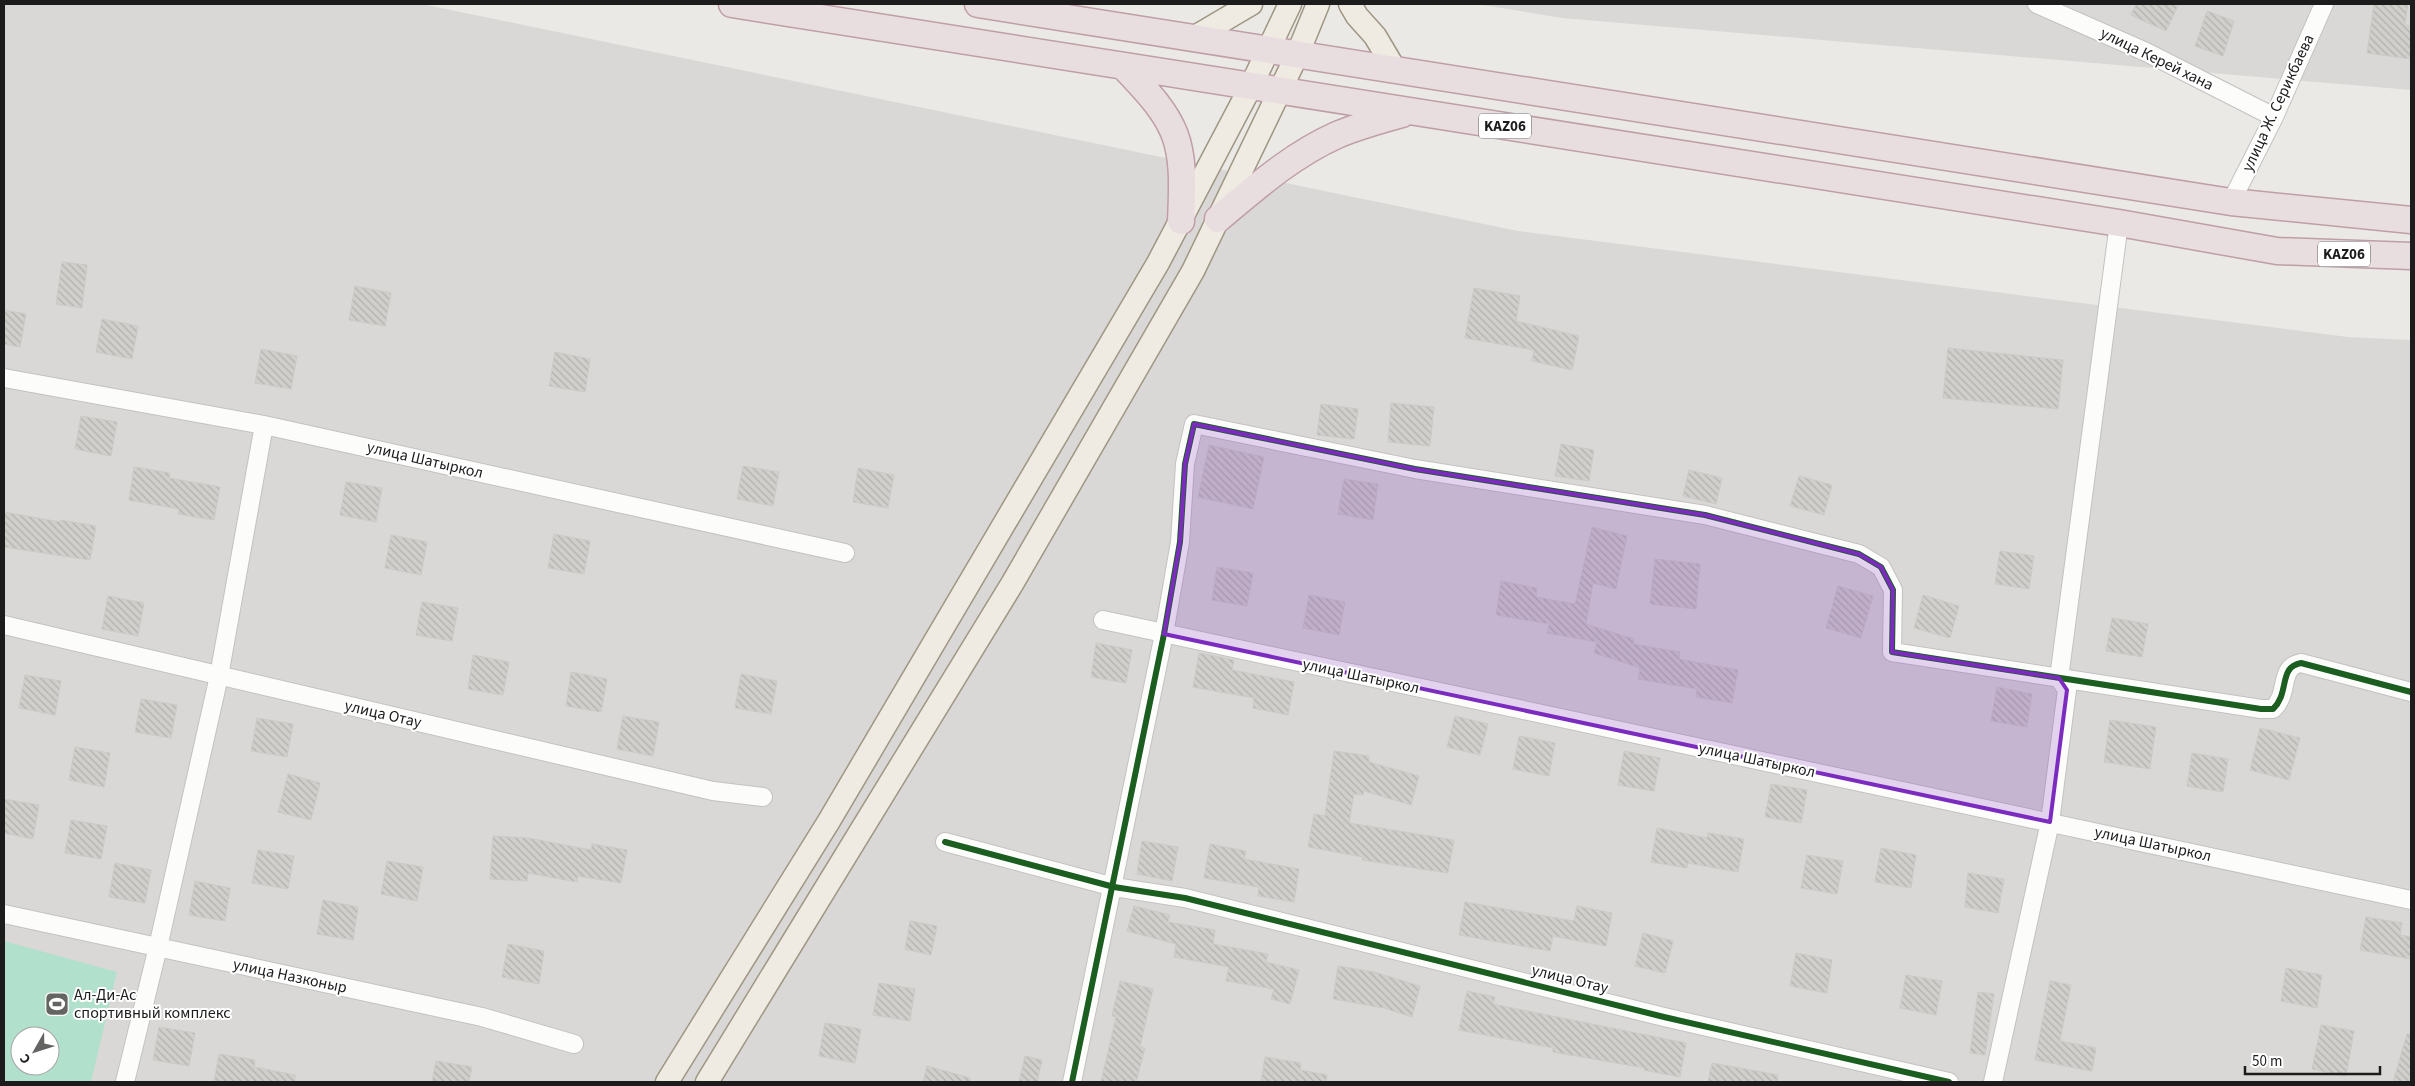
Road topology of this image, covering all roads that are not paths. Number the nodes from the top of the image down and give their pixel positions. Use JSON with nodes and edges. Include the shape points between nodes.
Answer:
{"nodes":[{"id":1,"x":732,"y":4,"type":"edge"},
{"id":2,"x":978,"y":4,"type":"edge"},
{"id":3,"x":1251,"y":4,"type":"edge"},
{"id":4,"x":1290,"y":4,"type":"edge"},
{"id":5,"x":1318,"y":4,"type":"edge"},
{"id":6,"x":1350,"y":4,"type":"edge"},
{"id":7,"x":2037,"y":4,"type":"edge"},
{"id":8,"x":2324,"y":4,"type":"edge"},
{"id":9,"x":1196,"y":37,"type":"junction"},
{"id":10,"x":1268,"y":50,"type":"junction"},
{"id":11,"x":1298,"y":53,"type":"junction"},
{"id":12,"x":1123,"y":66,"type":"junction"},
{"id":13,"x":1394,"y":68,"type":"junction"},
{"id":14,"x":1251,"y":86,"type":"junction"},
{"id":15,"x":1278,"y":90,"type":"junction"},
{"id":16,"x":1411,"y":111,"type":"junction"},
{"id":17,"x":2274,"y":117,"type":"junction"},
{"id":18,"x":2231,"y":202,"type":"junction"},
{"id":19,"x":1218,"y":219,"type":"junction"},
{"id":20,"x":2411,"y":220,"type":"edge"},
{"id":21,"x":1181,"y":221,"type":"junction"},
{"id":22,"x":2119,"y":224,"type":"junction"},
{"id":23,"x":2411,"y":256,"type":"edge"},
{"id":24,"x":1158,"y":263,"type":"junction"},
{"id":25,"x":1193,"y":271,"type":"junction"},
{"id":26,"x":4,"y":378,"type":"edge"},
{"id":27,"x":264,"y":424,"type":"junction"},
{"id":28,"x":844,"y":553,"type":"dead end"},
{"id":29,"x":1103,"y":620,"type":"dead end"},
{"id":30,"x":4,"y":625,"type":"edge"},
{"id":31,"x":1164,"y":634,"type":"junction"},
{"id":32,"x":219,"y":676,"type":"junction"},
{"id":33,"x":2058,"y":678,"type":"junction"},
{"id":34,"x":2411,"y":692,"type":"edge"},
{"id":35,"x":763,"y":797,"type":"dead end"},
{"id":36,"x":2050,"y":822,"type":"junction"},
{"id":37,"x":945,"y":842,"type":"dead end"},
{"id":38,"x":1114,"y":886,"type":"junction"},
{"id":39,"x":2411,"y":900,"type":"edge"},
{"id":40,"x":4,"y":914,"type":"edge"},
{"id":41,"x":158,"y":947,"type":"junction"},
{"id":42,"x":574,"y":1044,"type":"dead end"},
{"id":43,"x":125,"y":1082,"type":"edge"},
{"id":44,"x":667,"y":1082,"type":"edge"},
{"id":45,"x":706,"y":1082,"type":"edge"},
{"id":46,"x":1072,"y":1082,"type":"edge"},
{"id":47,"x":1949,"y":1082,"type":"edge"},
{"id":48,"x":1993,"y":1082,"type":"edge"}],
"edges":[{"from":1,"to":12,"type":"highway","number":"KАZ06"},
{"from":2,"to":9,"type":"highway","number":"KАZ06"},
{"from":3,"to":9,"type":"main road"},
{"from":4,"to":10,"type":"main road"},
{"from":5,"to":11,"type":"main road"},
{"from":6,"to":13,"type":"main road"},
{"from":7,"to":17,"type":"street","name":"улица Керей хана","via":[[2146,52]]},
{"from":8,"to":17,"type":"street","name":"улица Ж. Серикбаева"},
{"from":9,"to":10,"type":"highway","number":"KАZ06"},
{"from":10,"to":11,"type":"highway","number":"KАZ06"},
{"from":10,"to":14,"type":"main road"},
{"from":11,"to":13,"type":"highway","number":"KАZ06"},
{"from":11,"to":15,"type":"main road"},
{"from":12,"to":14,"type":"highway","number":"KАZ06"},
{"from":12,"to":21,"type":"highway","via":[[1162,109],[1178,140],[1183,176]]},
{"from":13,"to":18,"type":"highway","number":"KАZ06"},
{"from":14,"to":15,"type":"highway","number":"KАZ06"},
{"from":14,"to":21,"type":"main road"},
{"from":15,"to":16,"type":"highway","number":"KАZ06"},
{"from":15,"to":19,"type":"main road"},
{"from":16,"to":19,"type":"highway","via":[[1336,136],[1301,154]]},
{"from":16,"to":22,"type":"highway","number":"KАZ06"},
{"from":17,"to":18,"type":"street","name":"улица Ж. Серикбаева"},
{"from":18,"to":20,"type":"highway","number":"KАZ06"},
{"from":19,"to":25,"type":"main road"},
{"from":21,"to":24,"type":"main road"},
{"from":22,"to":23,"type":"highway","number":"KАZ06","via":[[2277,251]]},
{"from":22,"to":33,"type":"street"},
{"from":24,"to":25,"type":"main road"},
{"from":24,"to":44,"type":"main road","via":[[829,821]]},
{"from":25,"to":45,"type":"main road","via":[[1012,584]]},
{"from":26,"to":27,"type":"street","name":"улица Шатыркол"},
{"from":27,"to":28,"type":"street","name":"улица Шатыркол"},
{"from":27,"to":32,"type":"street"},
{"from":29,"to":31,"type":"street","name":"улица Шатыркол"},
{"from":30,"to":32,"type":"street","name":"улица Отау"},
{"from":31,"to":33,"type":"street","via":[[1180,542],[1185,464],[1194,424],[1415,469],[1705,515],[1859,554],[1882,568],[1893,590],[1892,652]]},
{"from":31,"to":36,"type":"street","name":"улица Шатыркол"},
{"from":31,"to":38,"type":"street"},
{"from":32,"to":35,"type":"street","name":"улица Отау","via":[[714,791]]},
{"from":32,"to":41,"type":"street"},
{"from":33,"to":34,"type":"street","via":[[2273,710],[2281,702],[2289,669],[2301,663]]},
{"from":33,"to":36,"type":"street","via":[[2067,690]]},
{"from":36,"to":39,"type":"street","name":"улица Шатыркол"},
{"from":36,"to":48,"type":"street"},
{"from":37,"to":38,"type":"street","name":"улица Отау"},
{"from":38,"to":46,"type":"street"},
{"from":38,"to":47,"type":"street","name":"улица Отау","via":[[1185,898],[1664,1017]]},
{"from":40,"to":41,"type":"street","name":"улица Назконыр"},
{"from":41,"to":42,"type":"street","name":"улица Назконыр","via":[[482,1017]]},
{"from":41,"to":43,"type":"street"}]}
